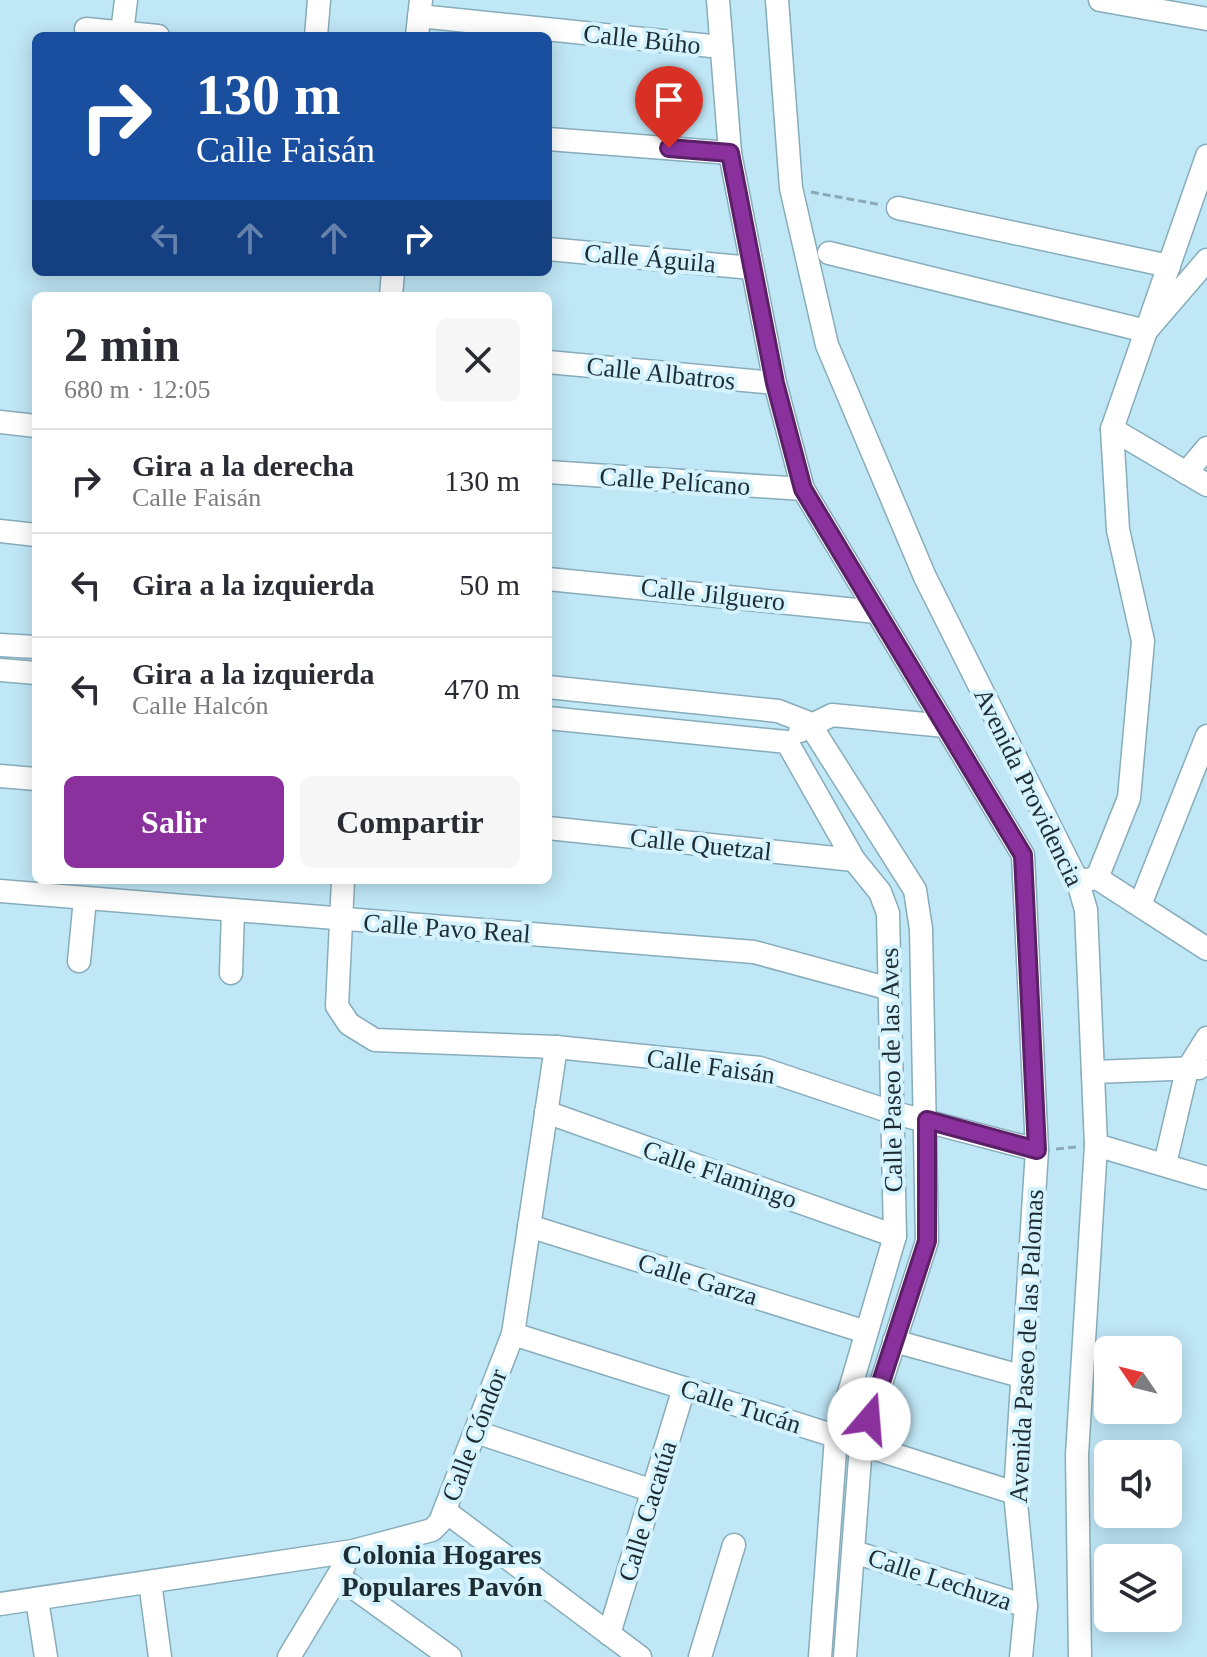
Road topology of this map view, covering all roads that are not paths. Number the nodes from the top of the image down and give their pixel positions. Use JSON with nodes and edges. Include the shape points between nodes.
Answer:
{"nodes":[{"id":1,"x":126,"y":0,"type":"edge"},
{"id":2,"x":319,"y":0,"type":"edge"},
{"id":3,"x":718,"y":0,"type":"edge"},
{"id":4,"x":777,"y":0,"type":"edge"},
{"id":5,"x":1100,"y":0,"type":"edge"},
{"id":6,"x":419,"y":17,"type":"edge"},
{"id":7,"x":1207,"y":19,"type":"edge"},
{"id":8,"x":86,"y":29,"type":"dead end"},
{"id":9,"x":113,"y":32,"type":"edge"},
{"id":10,"x":122,"y":32,"type":"edge"},
{"id":11,"x":316,"y":32,"type":"edge"},
{"id":12,"x":721,"y":47,"type":"junction"},
{"id":13,"x":552,"y":139,"type":"edge"},
{"id":14,"x":730,"y":153,"type":"junction"},
{"id":15,"x":1207,"y":156,"type":"edge"},
{"id":16,"x":898,"y":208,"type":"road end"},
{"id":17,"x":552,"y":249,"type":"edge"},
{"id":18,"x":829,"y":253,"type":"dead end"},
{"id":19,"x":1207,"y":260,"type":"edge"},
{"id":20,"x":1169,"y":266,"type":"junction"},
{"id":21,"x":752,"y":268,"type":"junction"},
{"id":22,"x":1146,"y":331,"type":"junction"},
{"id":23,"x":552,"y":362,"type":"edge"},
{"id":24,"x":775,"y":383,"type":"junction"},
{"id":25,"x":0,"y":422,"type":"edge"},
{"id":26,"x":32,"y":426,"type":"edge"},
{"id":27,"x":1112,"y":429,"type":"junction"},
{"id":28,"x":1207,"y":448,"type":"edge"},
{"id":29,"x":552,"y":472,"type":"edge"},
{"id":30,"x":1186,"y":473,"type":"junction"},
{"id":31,"x":1207,"y":485,"type":"edge"},
{"id":32,"x":803,"y":489,"type":"junction"},
{"id":33,"x":0,"y":531,"type":"edge"},
{"id":34,"x":32,"y":535,"type":"edge"},
{"id":35,"x":552,"y":579,"type":"edge"},
{"id":36,"x":877,"y":612,"type":"junction"},
{"id":37,"x":0,"y":645,"type":"edge"},
{"id":38,"x":32,"y":647,"type":"edge"},
{"id":39,"x":0,"y":670,"type":"edge"},
{"id":40,"x":32,"y":673,"type":"edge"},
{"id":41,"x":552,"y":687,"type":"edge"},
{"id":42,"x":552,"y":718,"type":"edge"},
{"id":43,"x":809,"y":723,"type":"junction"},
{"id":44,"x":945,"y":726,"type":"junction"},
{"id":45,"x":1207,"y":736,"type":"edge"},
{"id":46,"x":787,"y":742,"type":"junction"},
{"id":47,"x":0,"y":776,"type":"edge"},
{"id":48,"x":32,"y":779,"type":"edge"},
{"id":49,"x":552,"y":828,"type":"edge"},
{"id":50,"x":854,"y":860,"type":"junction"},
{"id":51,"x":1087,"y":880,"type":"junction"},
{"id":52,"x":343,"y":884,"type":"edge"},
{"id":53,"x":0,"y":891,"type":"edge"},
{"id":54,"x":85,"y":899,"type":"junction"},
{"id":55,"x":1140,"y":905,"type":"junction"},
{"id":56,"x":233,"y":911,"type":"junction"},
{"id":57,"x":340,"y":919,"type":"junction"},
{"id":58,"x":1207,"y":949,"type":"edge"},
{"id":59,"x":79,"y":961,"type":"dead end"},
{"id":60,"x":231,"y":973,"type":"dead end"},
{"id":61,"x":890,"y":989,"type":"junction"},
{"id":62,"x":1207,"y":1038,"type":"edge"},
{"id":63,"x":556,"y":1047,"type":"junction"},
{"id":64,"x":1197,"y":1069,"type":"edge"},
{"id":65,"x":1093,"y":1072,"type":"junction"},
{"id":66,"x":546,"y":1112,"type":"junction"},
{"id":67,"x":891,"y":1112,"type":"junction"},
{"id":68,"x":927,"y":1120,"type":"junction"},
{"id":69,"x":1096,"y":1145,"type":"junction"},
{"id":70,"x":1037,"y":1150,"type":"junction"},
{"id":71,"x":1165,"y":1164,"type":"junction"},
{"id":72,"x":1207,"y":1178,"type":"edge"},
{"id":73,"x":529,"y":1226,"type":"junction"},
{"id":74,"x":895,"y":1236,"type":"junction"},
{"id":75,"x":866,"y":1332,"type":"junction"},
{"id":76,"x":513,"y":1334,"type":"junction"},
{"id":77,"x":894,"y":1341,"type":"junction"},
{"id":78,"x":1024,"y":1377,"type":"junction"},
{"id":79,"x":684,"y":1388,"type":"junction"},
{"id":80,"x":476,"y":1432,"type":"junction"},
{"id":81,"x":836,"y":1437,"type":"junction"},
{"id":82,"x":861,"y":1445,"type":"junction"},
{"id":83,"x":653,"y":1491,"type":"junction"},
{"id":84,"x":1015,"y":1493,"type":"junction"},
{"id":85,"x":445,"y":1511,"type":"junction"},
{"id":86,"x":734,"y":1545,"type":"dead end"},
{"id":87,"x":353,"y":1551,"type":"junction"},
{"id":88,"x":854,"y":1552,"type":"junction"},
{"id":89,"x":339,"y":1577,"type":"junction"},
{"id":90,"x":150,"y":1582,"type":"junction"},
{"id":91,"x":37,"y":1600,"type":"junction"},
{"id":92,"x":0,"y":1604,"type":"edge"},
{"id":93,"x":1026,"y":1606,"type":"junction"},
{"id":94,"x":609,"y":1634,"type":"junction"},
{"id":95,"x":46,"y":1657,"type":"edge"},
{"id":96,"x":160,"y":1657,"type":"edge"},
{"id":97,"x":289,"y":1657,"type":"edge"},
{"id":98,"x":450,"y":1657,"type":"edge"},
{"id":99,"x":640,"y":1657,"type":"edge"},
{"id":100,"x":700,"y":1657,"type":"edge"},
{"id":101,"x":820,"y":1657,"type":"edge"},
{"id":102,"x":845,"y":1657,"type":"edge"},
{"id":103,"x":1021,"y":1657,"type":"edge"},
{"id":104,"x":1080,"y":1657,"type":"edge"}],
"edges":[{"from":1,"to":10,"type":"street"},
{"from":2,"to":11,"type":"street"},
{"from":3,"to":12,"type":"street","name":"Avenida Paseo de las Palomas"},
{"from":4,"to":51,"type":"street","name":"Avenida Providencia","via":[[791,188],[827,345],[925,577]]},
{"from":5,"to":7,"type":"street"},
{"from":6,"to":12,"type":"street","name":"Calle Búho"},
{"from":8,"to":9,"type":"street"},
{"from":12,"to":14,"type":"street","name":"Avenida Paseo de las Palomas"},
{"from":13,"to":14,"type":"street"},
{"from":14,"to":21,"type":"street","name":"Avenida Paseo de las Palomas"},
{"from":15,"to":20,"type":"street"},
{"from":16,"to":20,"type":"street"},
{"from":17,"to":21,"type":"street","name":"Calle Águila"},
{"from":18,"to":22,"type":"street"},
{"from":19,"to":22,"type":"street"},
{"from":20,"to":22,"type":"street"},
{"from":21,"to":24,"type":"street","name":"Avenida Paseo de las Palomas"},
{"from":22,"to":27,"type":"street"},
{"from":23,"to":24,"type":"street","name":"Calle Albatros"},
{"from":24,"to":32,"type":"street","name":"Avenida Paseo de las Palomas"},
{"from":25,"to":26,"type":"street"},
{"from":27,"to":30,"type":"street"},
{"from":27,"to":51,"type":"street","via":[[1118,530],[1143,641],[1129,798]]},
{"from":28,"to":30,"type":"street"},
{"from":29,"to":32,"type":"street","name":"Calle Pelícano"},
{"from":30,"to":31,"type":"street"},
{"from":32,"to":36,"type":"street","name":"Avenida Paseo de las Palomas"},
{"from":33,"to":34,"type":"street"},
{"from":35,"to":36,"type":"street","name":"Calle Jilguero"},
{"from":36,"to":44,"type":"street","name":"Avenida Paseo de las Palomas"},
{"from":37,"to":38,"type":"street"},
{"from":39,"to":40,"type":"street"},
{"from":41,"to":43,"type":"street","via":[[778,711]]},
{"from":42,"to":46,"type":"street"},
{"from":43,"to":44,"type":"street","via":[[832,715]]},
{"from":43,"to":46,"type":"street"},
{"from":43,"to":68,"type":"street","name":"Calle Paseo de las Aves","via":[[915,890]]},
{"from":44,"to":70,"type":"street","name":"Avenida Paseo de las Palomas","via":[[1023,855]]},
{"from":45,"to":55,"type":"street"},
{"from":46,"to":50,"type":"street","name":"Calle Paseo de las Aves"},
{"from":47,"to":48,"type":"street"},
{"from":49,"to":50,"type":"street","name":"Calle Quetzal"},
{"from":50,"to":61,"type":"street","name":"Calle Paseo de las Aves","via":[[880,892],[888,913]]},
{"from":51,"to":55,"type":"street"},
{"from":51,"to":65,"type":"street","name":"Avenida Providencia"},
{"from":52,"to":57,"type":"street"},
{"from":53,"to":54,"type":"street","name":"Calle Pavo Real"},
{"from":54,"to":56,"type":"street","name":"Calle Pavo Real"},
{"from":54,"to":59,"type":"street"},
{"from":55,"to":58,"type":"street"},
{"from":56,"to":57,"type":"street","name":"Calle Pavo Real"},
{"from":56,"to":60,"type":"street"},
{"from":57,"to":61,"type":"street","name":"Calle Pavo Real","via":[[754,952]]},
{"from":57,"to":63,"type":"street","name":"Calle Faisán","via":[[337,1006],[349,1024],[375,1040]]},
{"from":61,"to":67,"type":"street","name":"Calle Paseo de las Aves"},
{"from":62,"to":64,"type":"street"},
{"from":63,"to":66,"type":"street","name":"Calle Cóndor"},
{"from":63,"to":67,"type":"street","name":"Calle Faisán","via":[[760,1068]]},
{"from":64,"to":65,"type":"street"},
{"from":64,"to":71,"type":"street"},
{"from":65,"to":69,"type":"street","name":"Avenida Providencia"},
{"from":66,"to":73,"type":"street","name":"Calle Cóndor"},
{"from":66,"to":74,"type":"street","name":"Calle Flamingo"},
{"from":67,"to":68,"type":"street","name":"Calle Faisán"},
{"from":67,"to":74,"type":"street","name":"Calle Paseo de las Aves"},
{"from":68,"to":70,"type":"street","name":"Calle Faisán"},
{"from":68,"to":77,"type":"street","name":"Calle Paseo de las Aves","via":[[927,1241]]},
{"from":69,"to":71,"type":"street"},
{"from":69,"to":104,"type":"street","name":"Avenida Providencia","via":[[1077,1455]]},
{"from":70,"to":78,"type":"street","name":"Avenida Paseo de las Palomas"},
{"from":71,"to":72,"type":"street"},
{"from":73,"to":75,"type":"street","name":"Calle Garza"},
{"from":73,"to":76,"type":"street","name":"Calle Cóndor"},
{"from":74,"to":75,"type":"street","name":"Calle Paseo de las Aves"},
{"from":75,"to":81,"type":"street","name":"Calle Paseo de las Aves"},
{"from":76,"to":79,"type":"street","name":"Calle Tucán"},
{"from":76,"to":80,"type":"street","name":"Calle Cóndor"},
{"from":77,"to":78,"type":"street"},
{"from":77,"to":82,"type":"street","name":"Calle Paseo de las Aves"},
{"from":78,"to":84,"type":"street","name":"Avenida Paseo de las Palomas"},
{"from":79,"to":81,"type":"street","name":"Calle Tucán"},
{"from":79,"to":83,"type":"street","name":"Calle Cacatúa"},
{"from":80,"to":83,"type":"street"},
{"from":80,"to":85,"type":"street","name":"Calle Cóndor"},
{"from":81,"to":82,"type":"street","name":"Calle Tucán"},
{"from":81,"to":101,"type":"street","name":"Calle Paseo de las Aves"},
{"from":82,"to":84,"type":"street","name":"Calle Tucán"},
{"from":82,"to":88,"type":"street","name":"Calle Paseo de las Aves"},
{"from":83,"to":94,"type":"street","name":"Calle Cacatúa"},
{"from":84,"to":93,"type":"street","name":"Avenida Paseo de las Palomas"},
{"from":85,"to":87,"type":"street","name":"Calle Cóndor","via":[[432,1530]]},
{"from":85,"to":94,"type":"street"},
{"from":86,"to":100,"type":"street"},
{"from":87,"to":89,"type":"street"},
{"from":87,"to":90,"type":"street","name":"Calle Cóndor"},
{"from":88,"to":93,"type":"street","name":"Calle Lechuza"},
{"from":88,"to":102,"type":"street","name":"Calle Paseo de las Aves"},
{"from":89,"to":97,"type":"street"},
{"from":89,"to":98,"type":"street"},
{"from":90,"to":91,"type":"street","name":"Calle Cóndor"},
{"from":90,"to":96,"type":"street"},
{"from":91,"to":92,"type":"street","name":"Calle Cóndor"},
{"from":91,"to":95,"type":"street"},
{"from":93,"to":103,"type":"street","name":"Avenida Paseo de las Palomas"},
{"from":94,"to":99,"type":"street"}]}
